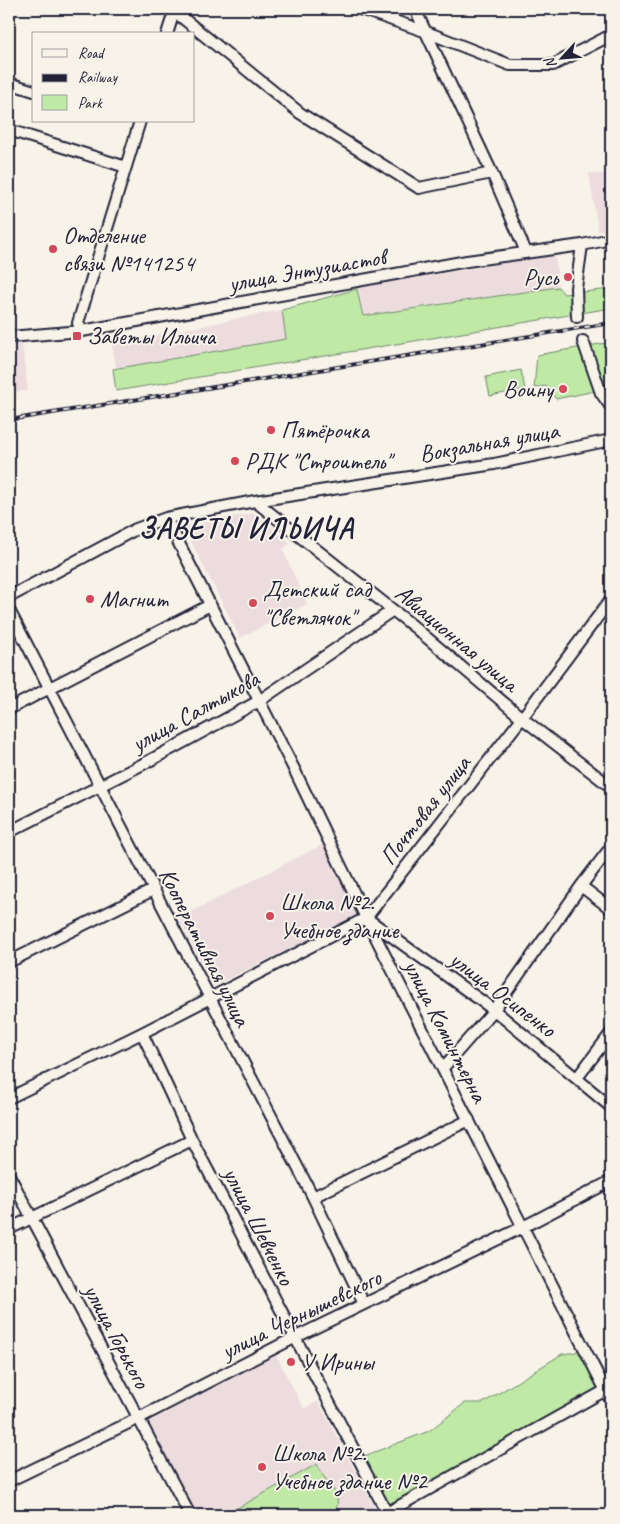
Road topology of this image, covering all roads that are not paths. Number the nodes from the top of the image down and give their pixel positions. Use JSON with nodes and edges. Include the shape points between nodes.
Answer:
{"nodes":[{"id":1,"x":360,"y":9,"type":"edge"},
{"id":2,"x":415,"y":9,"type":"edge"},
{"id":3,"x":174,"y":10,"type":"edge"},
{"id":4,"x":424,"y":31,"type":"junction"},
{"id":5,"x":168,"y":32,"type":"edge"},
{"id":6,"x":611,"y":36,"type":"edge"},
{"id":7,"x":9,"y":83,"type":"edge"},
{"id":8,"x":32,"y":90,"type":"edge"},
{"id":9,"x":139,"y":122,"type":"edge"},
{"id":10,"x":9,"y":130,"type":"edge"},
{"id":11,"x":126,"y":167,"type":"junction"},
{"id":12,"x":492,"y":173,"type":"junction"},
{"id":13,"x":611,"y":240,"type":"edge"},
{"id":14,"x":582,"y":245,"type":"junction"},
{"id":15,"x":526,"y":252,"type":"junction"},
{"id":16,"x":578,"y":317,"type":"dead end"},
{"id":17,"x":82,"y":331,"type":"junction"},
{"id":18,"x":9,"y":338,"type":"edge"},
{"id":19,"x":583,"y":341,"type":"dead end"},
{"id":20,"x":611,"y":408,"type":"edge"},
{"id":21,"x":611,"y":440,"type":"edge"},
{"id":22,"x":255,"y":501,"type":"junction"},
{"id":23,"x":166,"y":518,"type":"junction"},
{"id":24,"x":9,"y":597,"type":"edge"},
{"id":25,"x":611,"y":599,"type":"edge"},
{"id":26,"x":210,"y":606,"type":"junction"},
{"id":27,"x":9,"y":610,"type":"edge"},
{"id":28,"x":393,"y":610,"type":"junction"},
{"id":29,"x":48,"y":689,"type":"junction"},
{"id":30,"x":259,"y":701,"type":"junction"},
{"id":31,"x":9,"y":709,"type":"edge"},
{"id":32,"x":522,"y":718,"type":"junction"},
{"id":33,"x":100,"y":786,"type":"junction"},
{"id":34,"x":611,"y":787,"type":"edge"},
{"id":35,"x":9,"y":832,"type":"edge"},
{"id":36,"x":611,"y":847,"type":"edge"},
{"id":37,"x":581,"y":886,"type":"junction"},
{"id":38,"x":153,"y":890,"type":"junction"},
{"id":39,"x":611,"y":909,"type":"edge"},
{"id":40,"x":366,"y":918,"type":"junction"},
{"id":41,"x":9,"y":962,"type":"edge"},
{"id":42,"x":210,"y":999,"type":"junction"},
{"id":43,"x":494,"y":1010,"type":"junction"},
{"id":44,"x":142,"y":1033,"type":"junction"},
{"id":45,"x":611,"y":1033,"type":"edge"},
{"id":46,"x":443,"y":1068,"type":"junction"},
{"id":47,"x":577,"y":1078,"type":"junction"},
{"id":48,"x":9,"y":1098,"type":"edge"},
{"id":49,"x":611,"y":1107,"type":"edge"},
{"id":50,"x":469,"y":1120,"type":"junction"},
{"id":51,"x":192,"y":1140,"type":"junction"},
{"id":52,"x":9,"y":1175,"type":"edge"},
{"id":53,"x":611,"y":1181,"type":"edge"},
{"id":54,"x":312,"y":1197,"type":"junction"},
{"id":55,"x":31,"y":1218,"type":"junction"},
{"id":56,"x":523,"y":1227,"type":"junction"},
{"id":57,"x":9,"y":1229,"type":"edge"},
{"id":58,"x":364,"y":1304,"type":"junction"},
{"id":59,"x":294,"y":1338,"type":"junction"},
{"id":60,"x":606,"y":1390,"type":"junction"},
{"id":61,"x":611,"y":1400,"type":"edge"},
{"id":62,"x":139,"y":1418,"type":"junction"},
{"id":63,"x":9,"y":1481,"type":"edge"},
{"id":64,"x":190,"y":1515,"type":"edge"},
{"id":65,"x":386,"y":1515,"type":"edge"}],
"edges":[{"from":1,"to":4,"type":"street"},
{"from":2,"to":4,"type":"street"},
{"from":3,"to":5,"type":"street"},
{"from":3,"to":12,"type":"street","via":[[300,113],[419,188]]},
{"from":4,"to":6,"type":"street","via":[[510,65],[553,65]]},
{"from":4,"to":12,"type":"street"},
{"from":7,"to":8,"type":"street"},
{"from":9,"to":11,"type":"street"},
{"from":10,"to":11,"type":"street"},
{"from":11,"to":17,"type":"street","via":[[78,323]]},
{"from":12,"to":15,"type":"street"},
{"from":13,"to":14,"type":"street","name":"улица Энтузиастов"},
{"from":14,"to":15,"type":"street","name":"улица Энтузиастов"},
{"from":14,"to":16,"type":"street","via":[[576,288]]},
{"from":15,"to":17,"type":"street","name":"улица Энтузиастов"},
{"from":17,"to":18,"type":"street","name":"улица Энтузиастов"},
{"from":19,"to":20,"type":"street","via":[[601,393]]},
{"from":21,"to":22,"type":"street","name":"Вокзальная улица","via":[[494,464]]},
{"from":22,"to":23,"type":"street","name":"Вокзальная улица"},
{"from":22,"to":28,"type":"street","name":"Авиационная улица"},
{"from":23,"to":24,"type":"street","name":"Вокзальная улица","via":[[136,529]]},
{"from":23,"to":26,"type":"street","name":"улица Коминтерна"},
{"from":25,"to":32,"type":"street","name":"Почтовая улица"},
{"from":26,"to":29,"type":"street"},
{"from":26,"to":30,"type":"street","name":"улица Коминтерна"},
{"from":27,"to":29,"type":"street","name":"Кооперативная улица"},
{"from":28,"to":30,"type":"street","name":"улица Салтыкова"},
{"from":28,"to":32,"type":"street","name":"Авиационная улица"},
{"from":29,"to":31,"type":"street"},
{"from":29,"to":33,"type":"street","name":"Кооперативная улица"},
{"from":30,"to":33,"type":"street","name":"улица Салтыкова"},
{"from":30,"to":40,"type":"street","name":"улица Коминтерна"},
{"from":32,"to":34,"type":"street","name":"Авиационная улица"},
{"from":32,"to":40,"type":"street","name":"Почтовая улица"},
{"from":33,"to":35,"type":"street","name":"улица Салтыкова"},
{"from":33,"to":38,"type":"street","name":"Кооперативная улица"},
{"from":36,"to":37,"type":"street"},
{"from":37,"to":39,"type":"street"},
{"from":37,"to":43,"type":"street"},
{"from":38,"to":41,"type":"street"},
{"from":38,"to":42,"type":"street","name":"Кооперативная улица"},
{"from":40,"to":42,"type":"street","name":"Почтовая улица"},
{"from":40,"to":43,"type":"street","name":"улица Осипенко"},
{"from":40,"to":46,"type":"street","name":"улица Коминтерна"},
{"from":42,"to":44,"type":"street","name":"Почтовая улица"},
{"from":42,"to":54,"type":"street","name":"Кооперативная улица"},
{"from":43,"to":46,"type":"street"},
{"from":43,"to":47,"type":"street","name":"улица Осипенко"},
{"from":44,"to":48,"type":"street","name":"Почтовая улица"},
{"from":44,"to":51,"type":"street","name":"улица Шевченко"},
{"from":45,"to":47,"type":"street"},
{"from":46,"to":50,"type":"street","name":"улица Коминтерна"},
{"from":47,"to":49,"type":"street","name":"улица Осипенко"},
{"from":50,"to":54,"type":"street"},
{"from":50,"to":56,"type":"street","name":"улица Коминтерна"},
{"from":51,"to":55,"type":"street"},
{"from":51,"to":59,"type":"street","name":"улица Шевченко"},
{"from":52,"to":55,"type":"street","name":"улица Горького"},
{"from":53,"to":56,"type":"street","name":"улица Чернышевского"},
{"from":54,"to":58,"type":"street","name":"Кооперативная улица"},
{"from":55,"to":57,"type":"street"},
{"from":55,"to":62,"type":"street","name":"улица Горького"},
{"from":56,"to":58,"type":"street","name":"улица Чернышевского"},
{"from":56,"to":60,"type":"street","name":"улица Коминтерна"},
{"from":58,"to":59,"type":"street","name":"улица Чернышевского"},
{"from":59,"to":62,"type":"street","name":"улица Чернышевского"},
{"from":59,"to":65,"type":"street","name":"улица Шевченко"},
{"from":60,"to":61,"type":"street","name":"улица Коминтерна"},
{"from":60,"to":65,"type":"street"},
{"from":62,"to":63,"type":"street","name":"улица Чернышевского"},
{"from":62,"to":64,"type":"street","name":"улица Горького"}]}
